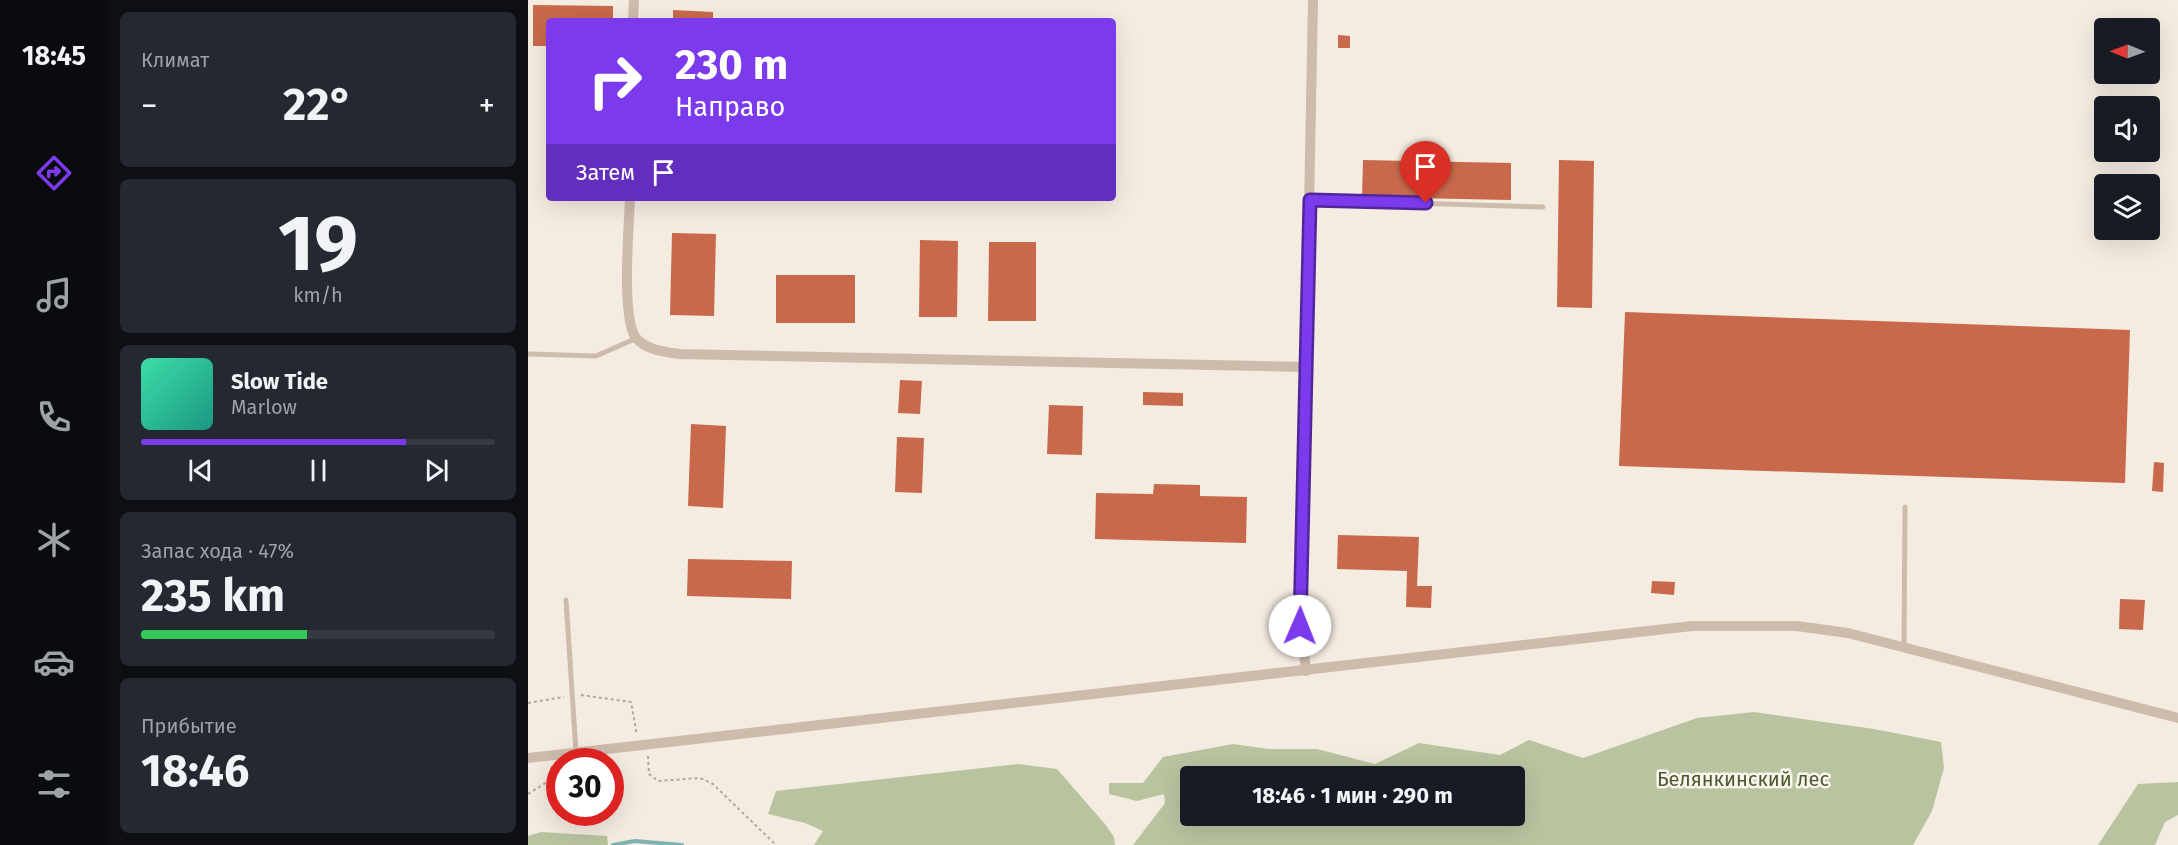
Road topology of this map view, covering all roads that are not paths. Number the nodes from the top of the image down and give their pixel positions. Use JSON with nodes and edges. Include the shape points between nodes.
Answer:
{"nodes":[{"id":1,"x":633,"y":0,"type":"edge"},
{"id":2,"x":1313,"y":0,"type":"edge"},
{"id":3,"x":633,"y":18,"type":"edge"},
{"id":4,"x":1310,"y":200,"type":"junction"},
{"id":5,"x":630,"y":201,"type":"edge"},
{"id":6,"x":1543,"y":207,"type":"dead end"},
{"id":7,"x":637,"y":338,"type":"junction"},
{"id":8,"x":528,"y":354,"type":"edge"},
{"id":9,"x":1305,"y":367,"type":"junction"},
{"id":10,"x":1905,"y":507,"type":"dead end"},
{"id":11,"x":566,"y":600,"type":"dead end"},
{"id":12,"x":1904,"y":649,"type":"junction"},
{"id":13,"x":1306,"y":671,"type":"junction"},
{"id":14,"x":2178,"y":718,"type":"edge"},
{"id":15,"x":576,"y":748,"type":"edge"},
{"id":16,"x":614,"y":748,"type":"edge"},
{"id":17,"x":546,"y":756,"type":"edge"},
{"id":18,"x":528,"y":758,"type":"edge"}],
"edges":[{"from":1,"to":3,"type":"street"},
{"from":2,"to":4,"type":"street"},
{"from":4,"to":6,"type":"lane"},
{"from":4,"to":9,"type":"street"},
{"from":5,"to":7,"type":"street","via":[[628,298],[630,324]]},
{"from":7,"to":8,"type":"lane","via":[[596,356]]},
{"from":7,"to":9,"type":"street","via":[[660,351],[680,354]]},
{"from":9,"to":13,"type":"street","via":[[1300,626]]},
{"from":10,"to":12,"type":"lane"},
{"from":11,"to":15,"type":"lane"},
{"from":12,"to":13,"type":"street","via":[[1848,633],[1797,626],[1692,626]]},
{"from":12,"to":14,"type":"street"},
{"from":13,"to":16,"type":"street"},
{"from":17,"to":18,"type":"street"}]}
